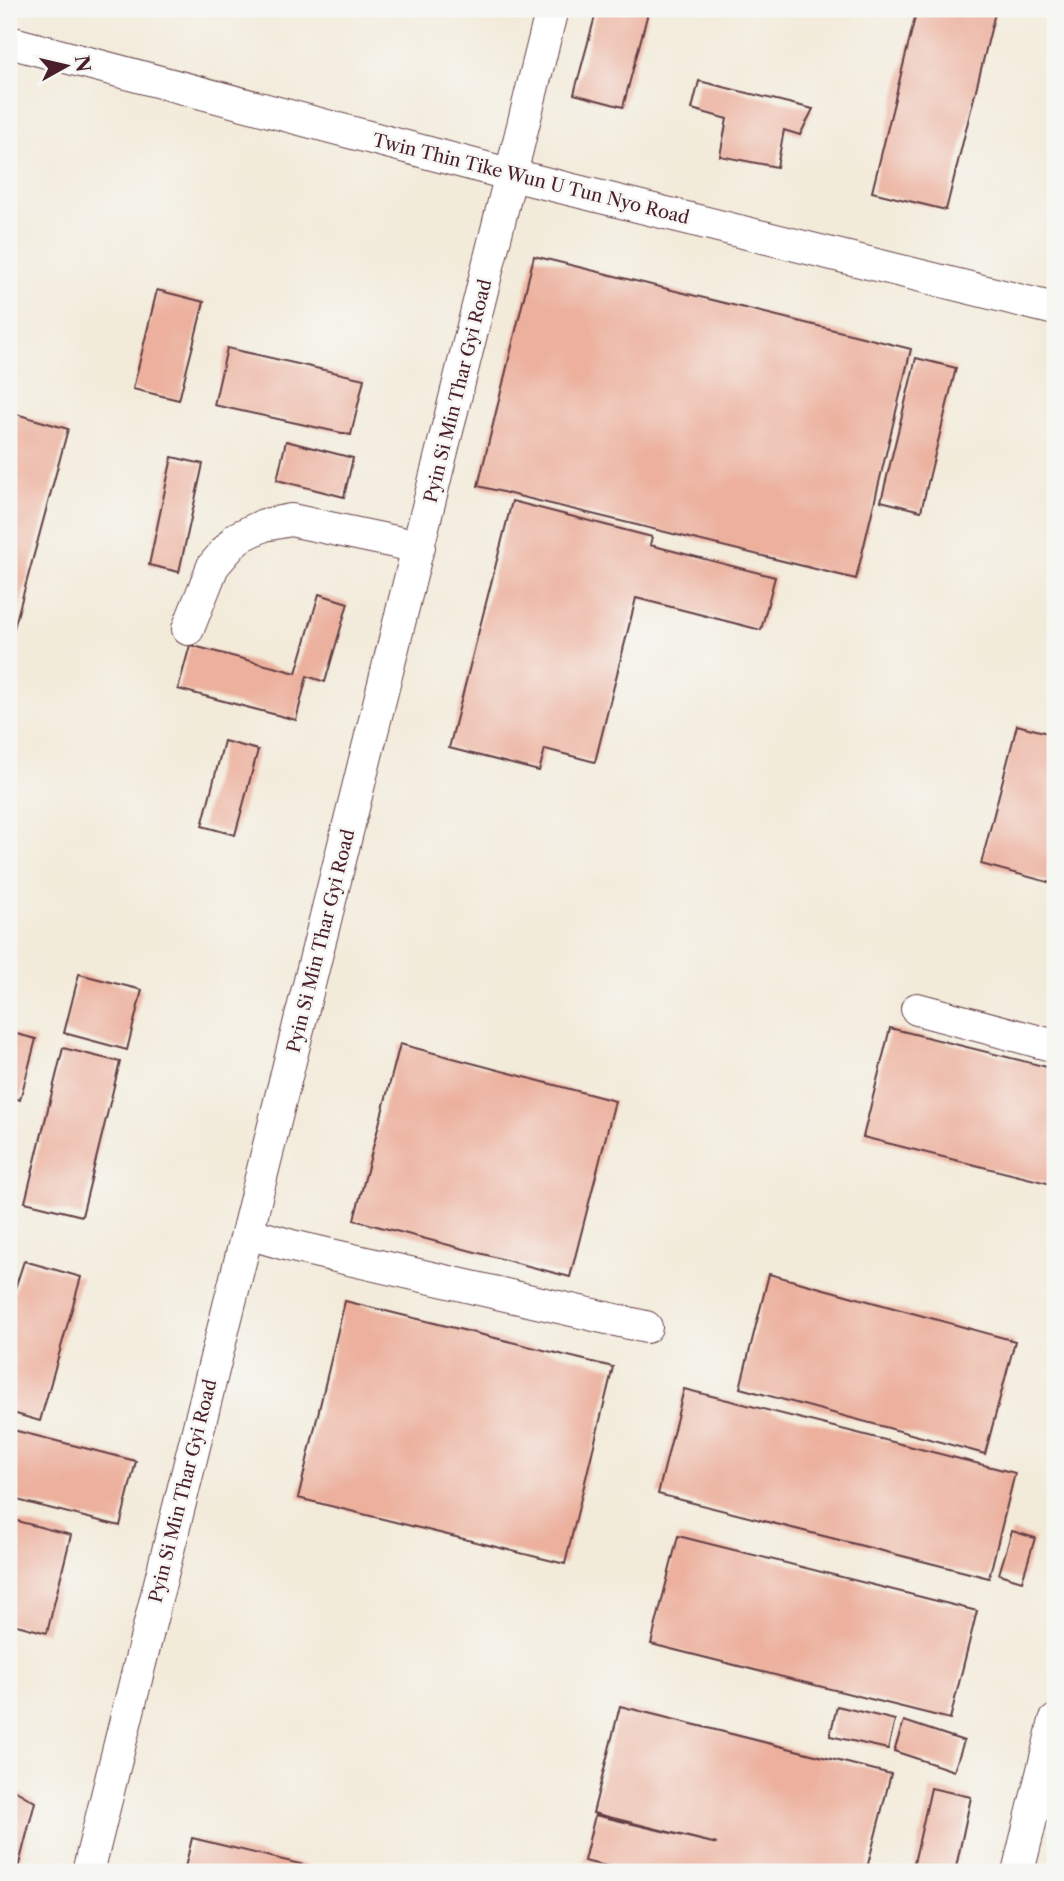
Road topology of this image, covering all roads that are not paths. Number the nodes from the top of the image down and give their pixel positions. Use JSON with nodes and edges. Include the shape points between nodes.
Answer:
{"nodes":[{"id":1,"x":552,"y":9,"type":"edge"},
{"id":2,"x":9,"y":42,"type":"edge"},
{"id":3,"x":512,"y":175,"type":"junction"},
{"id":4,"x":1055,"y":309,"type":"edge"},
{"id":5,"x":419,"y":547,"type":"junction"},
{"id":6,"x":188,"y":629,"type":"dead end"},
{"id":7,"x":917,"y":1009,"type":"dead end"},
{"id":8,"x":1055,"y":1046,"type":"edge"},
{"id":9,"x":248,"y":1233,"type":"junction"},
{"id":10,"x":646,"y":1327,"type":"dead end"},
{"id":11,"x":1055,"y":1721,"type":"edge"},
{"id":12,"x":88,"y":1872,"type":"edge"},
{"id":13,"x":1018,"y":1872,"type":"edge"}],
"edges":[{"from":1,"to":3,"type":"street","name":"Pyin Si Min Thar Gyi Road"},
{"from":2,"to":3,"type":"street","name":"Twin Thin Tike Wun U Tun Nyo Road"},
{"from":3,"to":4,"type":"street","name":"Twin Thin Tike Wun U Tun Nyo Road"},
{"from":3,"to":5,"type":"street","name":"Pyin Si Min Thar Gyi Road"},
{"from":5,"to":6,"type":"street","via":[[291,520],[264,524],[237,538],[213,566]]},
{"from":5,"to":9,"type":"street","name":"Pyin Si Min Thar Gyi Road"},
{"from":7,"to":8,"type":"street"},
{"from":9,"to":10,"type":"street"},
{"from":9,"to":12,"type":"street","name":"Pyin Si Min Thar Gyi Road"},
{"from":11,"to":13,"type":"street"}]}
